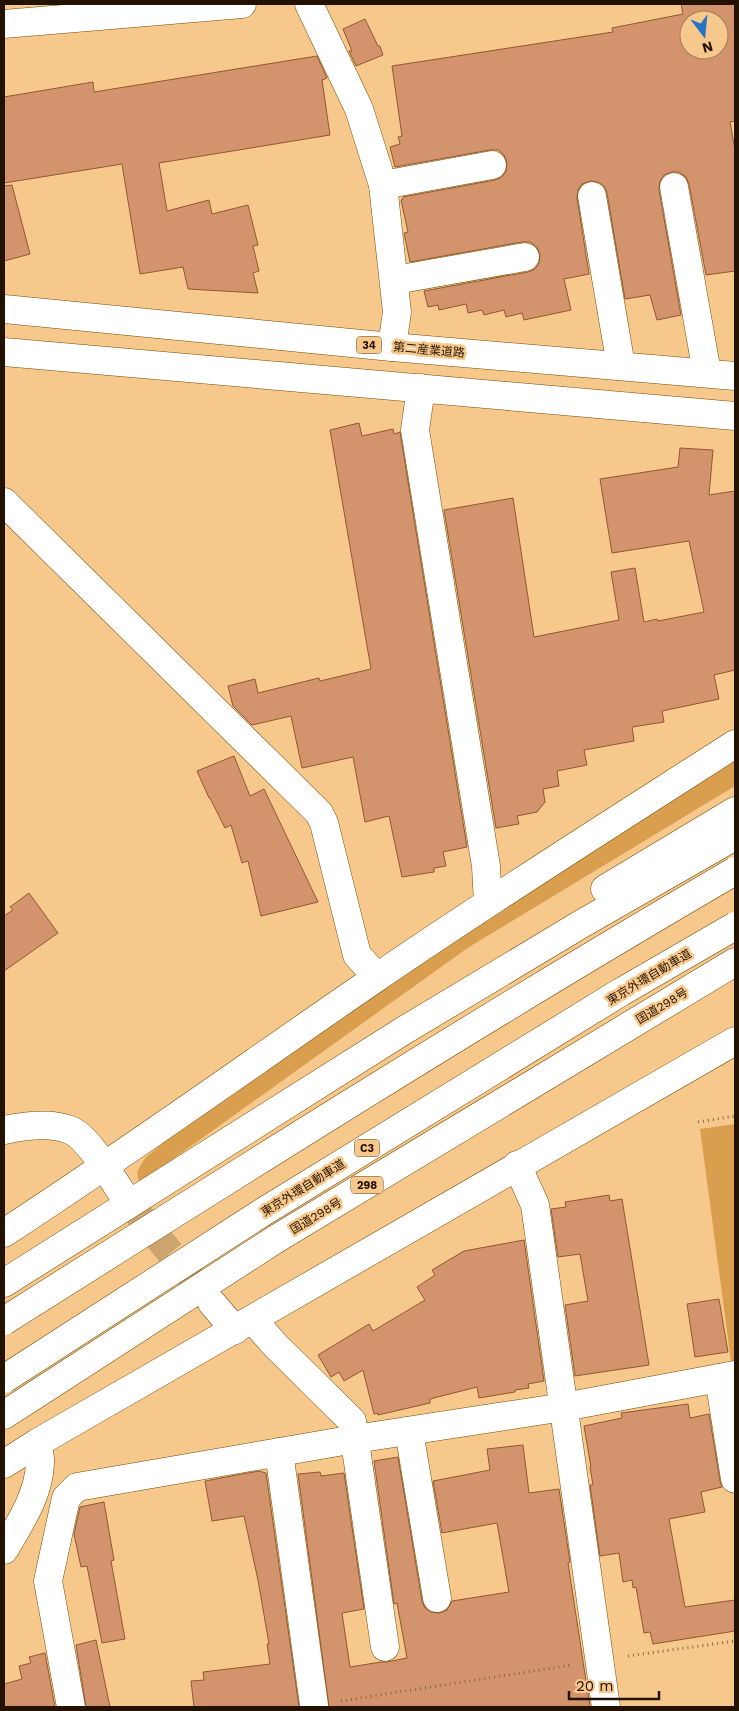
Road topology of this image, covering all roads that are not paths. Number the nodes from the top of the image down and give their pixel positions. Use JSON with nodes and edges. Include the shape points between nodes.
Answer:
{"nodes":[{"id":1,"x":242,"y":4,"type":"edge"},
{"id":2,"x":309,"y":4,"type":"edge"},
{"id":3,"x":4,"y":24,"type":"edge"},
{"id":4,"x":492,"y":165,"type":"dead end"},
{"id":5,"x":383,"y":186,"type":"junction"},
{"id":6,"x":674,"y":187,"type":"dead end"},
{"id":7,"x":592,"y":196,"type":"dead end"},
{"id":8,"x":525,"y":257,"type":"dead end"},
{"id":9,"x":395,"y":280,"type":"junction"},
{"id":10,"x":4,"y":309,"type":"edge"},
{"id":11,"x":392,"y":347,"type":"junction"},
{"id":12,"x":4,"y":352,"type":"edge"},
{"id":13,"x":621,"y":366,"type":"junction"},
{"id":14,"x":707,"y":373,"type":"junction"},
{"id":15,"x":735,"y":376,"type":"edge"},
{"id":16,"x":421,"y":388,"type":"junction"},
{"id":17,"x":735,"y":416,"type":"edge"},
{"id":18,"x":4,"y":502,"type":"edge"},
{"id":19,"x":735,"y":744,"type":"edge"},
{"id":20,"x":735,"y":811,"type":"edge"},
{"id":21,"x":735,"y":836,"type":"edge"},
{"id":22,"x":735,"y":871,"type":"edge"},
{"id":23,"x":488,"y":903,"type":"junction"},
{"id":24,"x":735,"y":926,"type":"edge"},
{"id":25,"x":735,"y":962,"type":"edge"},
{"id":26,"x":377,"y":977,"type":"junction"},
{"id":27,"x":735,"y":979,"type":"edge"},
{"id":28,"x":404,"y":1030,"type":"junction"},
{"id":29,"x":735,"y":1041,"type":"edge"},
{"id":30,"x":465,"y":1126,"type":"junction"},
{"id":31,"x":4,"y":1130,"type":"edge"},
{"id":32,"x":517,"y":1165,"type":"junction"},
{"id":33,"x":104,"y":1168,"type":"junction"},
{"id":34,"x":126,"y":1199,"type":"tunnel mouth"},
{"id":35,"x":4,"y":1233,"type":"edge"},
{"id":36,"x":4,"y":1283,"type":"edge"},
{"id":37,"x":212,"y":1303,"type":"tunnel mouth"},
{"id":38,"x":4,"y":1321,"type":"edge"},
{"id":39,"x":244,"y":1325,"type":"junction"},
{"id":40,"x":727,"y":1376,"type":"edge"},
{"id":41,"x":4,"y":1379,"type":"edge"},
{"id":42,"x":564,"y":1407,"type":"junction"},
{"id":43,"x":4,"y":1415,"type":"edge"},
{"id":44,"x":409,"y":1431,"type":"junction"},
{"id":45,"x":355,"y":1439,"type":"junction"},
{"id":46,"x":36,"y":1443,"type":"junction"},
{"id":47,"x":279,"y":1452,"type":"junction"},
{"id":48,"x":4,"y":1464,"type":"edge"},
{"id":49,"x":735,"y":1479,"type":"edge"},
{"id":50,"x":4,"y":1550,"type":"edge"},
{"id":51,"x":437,"y":1598,"type":"dead end"},
{"id":52,"x":385,"y":1647,"type":"dead end"},
{"id":53,"x":314,"y":1705,"type":"road end"},
{"id":54,"x":70,"y":1707,"type":"edge"},
{"id":55,"x":606,"y":1707,"type":"edge"}],
"edges":[{"from":1,"to":3,"type":"main road"},
{"from":2,"to":5,"type":"main road","via":[[359,109]]},
{"from":4,"to":5,"type":"main road"},
{"from":5,"to":9,"type":"main road"},
{"from":6,"to":14,"type":"main road"},
{"from":7,"to":13,"type":"main road"},
{"from":8,"to":9,"type":"main road"},
{"from":9,"to":11,"type":"main road","via":[[397,312]]},
{"from":10,"to":11,"type":"main road","name":"第二産業道路","number":"34"},
{"from":11,"to":13,"type":"main road","name":"第二産業道路","number":"34"},
{"from":12,"to":16,"type":"main road"},
{"from":13,"to":14,"type":"main road","name":"第二産業道路","number":"34"},
{"from":14,"to":15,"type":"main road","name":"第二産業道路","number":"34"},
{"from":16,"to":17,"type":"main road"},
{"from":16,"to":23,"type":"main road","via":[[415,430],[486,866]]},
{"from":18,"to":26,"type":"main road","via":[[319,813],[357,955]]},
{"from":19,"to":23,"type":"main road"},
{"from":20,"to":28,"type":"main road","via":[[570,911]]},
{"from":21,"to":28,"type":"main road"},
{"from":22,"to":38,"type":"main road","bridge":true,"via":[[370,1091]]},
{"from":23,"to":26,"type":"main road"},
{"from":24,"to":41,"type":"main road","name":"東京外環自動車道","number":"C3","bridge":true,"via":[[621,992],[271,1207]]},
{"from":25,"to":30,"type":"main road","name":"国道298号","number":"298"},
{"from":26,"to":33,"type":"main road"},
{"from":27,"to":30,"type":"main road","number":"298"},
{"from":28,"to":36,"type":"main road"},
{"from":29,"to":32,"type":"main road"},
{"from":30,"to":43,"type":"main road","name":"国道298号","number":"298","via":[[276,1240]]},
{"from":31,"to":33,"type":"main road","via":[[42,1125],[70,1130],[87,1143]]},
{"from":32,"to":39,"type":"main road"},
{"from":32,"to":42,"type":"main road","via":[[535,1205]]},
{"from":33,"to":34,"type":"main road"},
{"from":33,"to":35,"type":"main road"},
{"from":37,"to":39,"type":"main road"},
{"from":39,"to":45,"type":"main road","via":[[275,1345],[352,1421]]},
{"from":39,"to":46,"type":"main road"},
{"from":40,"to":42,"type":"main road"},
{"from":40,"to":49,"type":"main road"},
{"from":42,"to":44,"type":"main road"},
{"from":42,"to":55,"type":"main road"},
{"from":44,"to":45,"type":"main road"},
{"from":44,"to":51,"type":"main road"},
{"from":45,"to":47,"type":"main road"},
{"from":45,"to":52,"type":"main road"},
{"from":46,"to":48,"type":"main road"},
{"from":46,"to":50,"type":"main road","via":[[41,1461],[38,1482],[28,1510]]},
{"from":47,"to":53,"type":"main road"},
{"from":47,"to":54,"type":"main road","via":[[77,1487],[66,1498],[48,1581]]}]}
